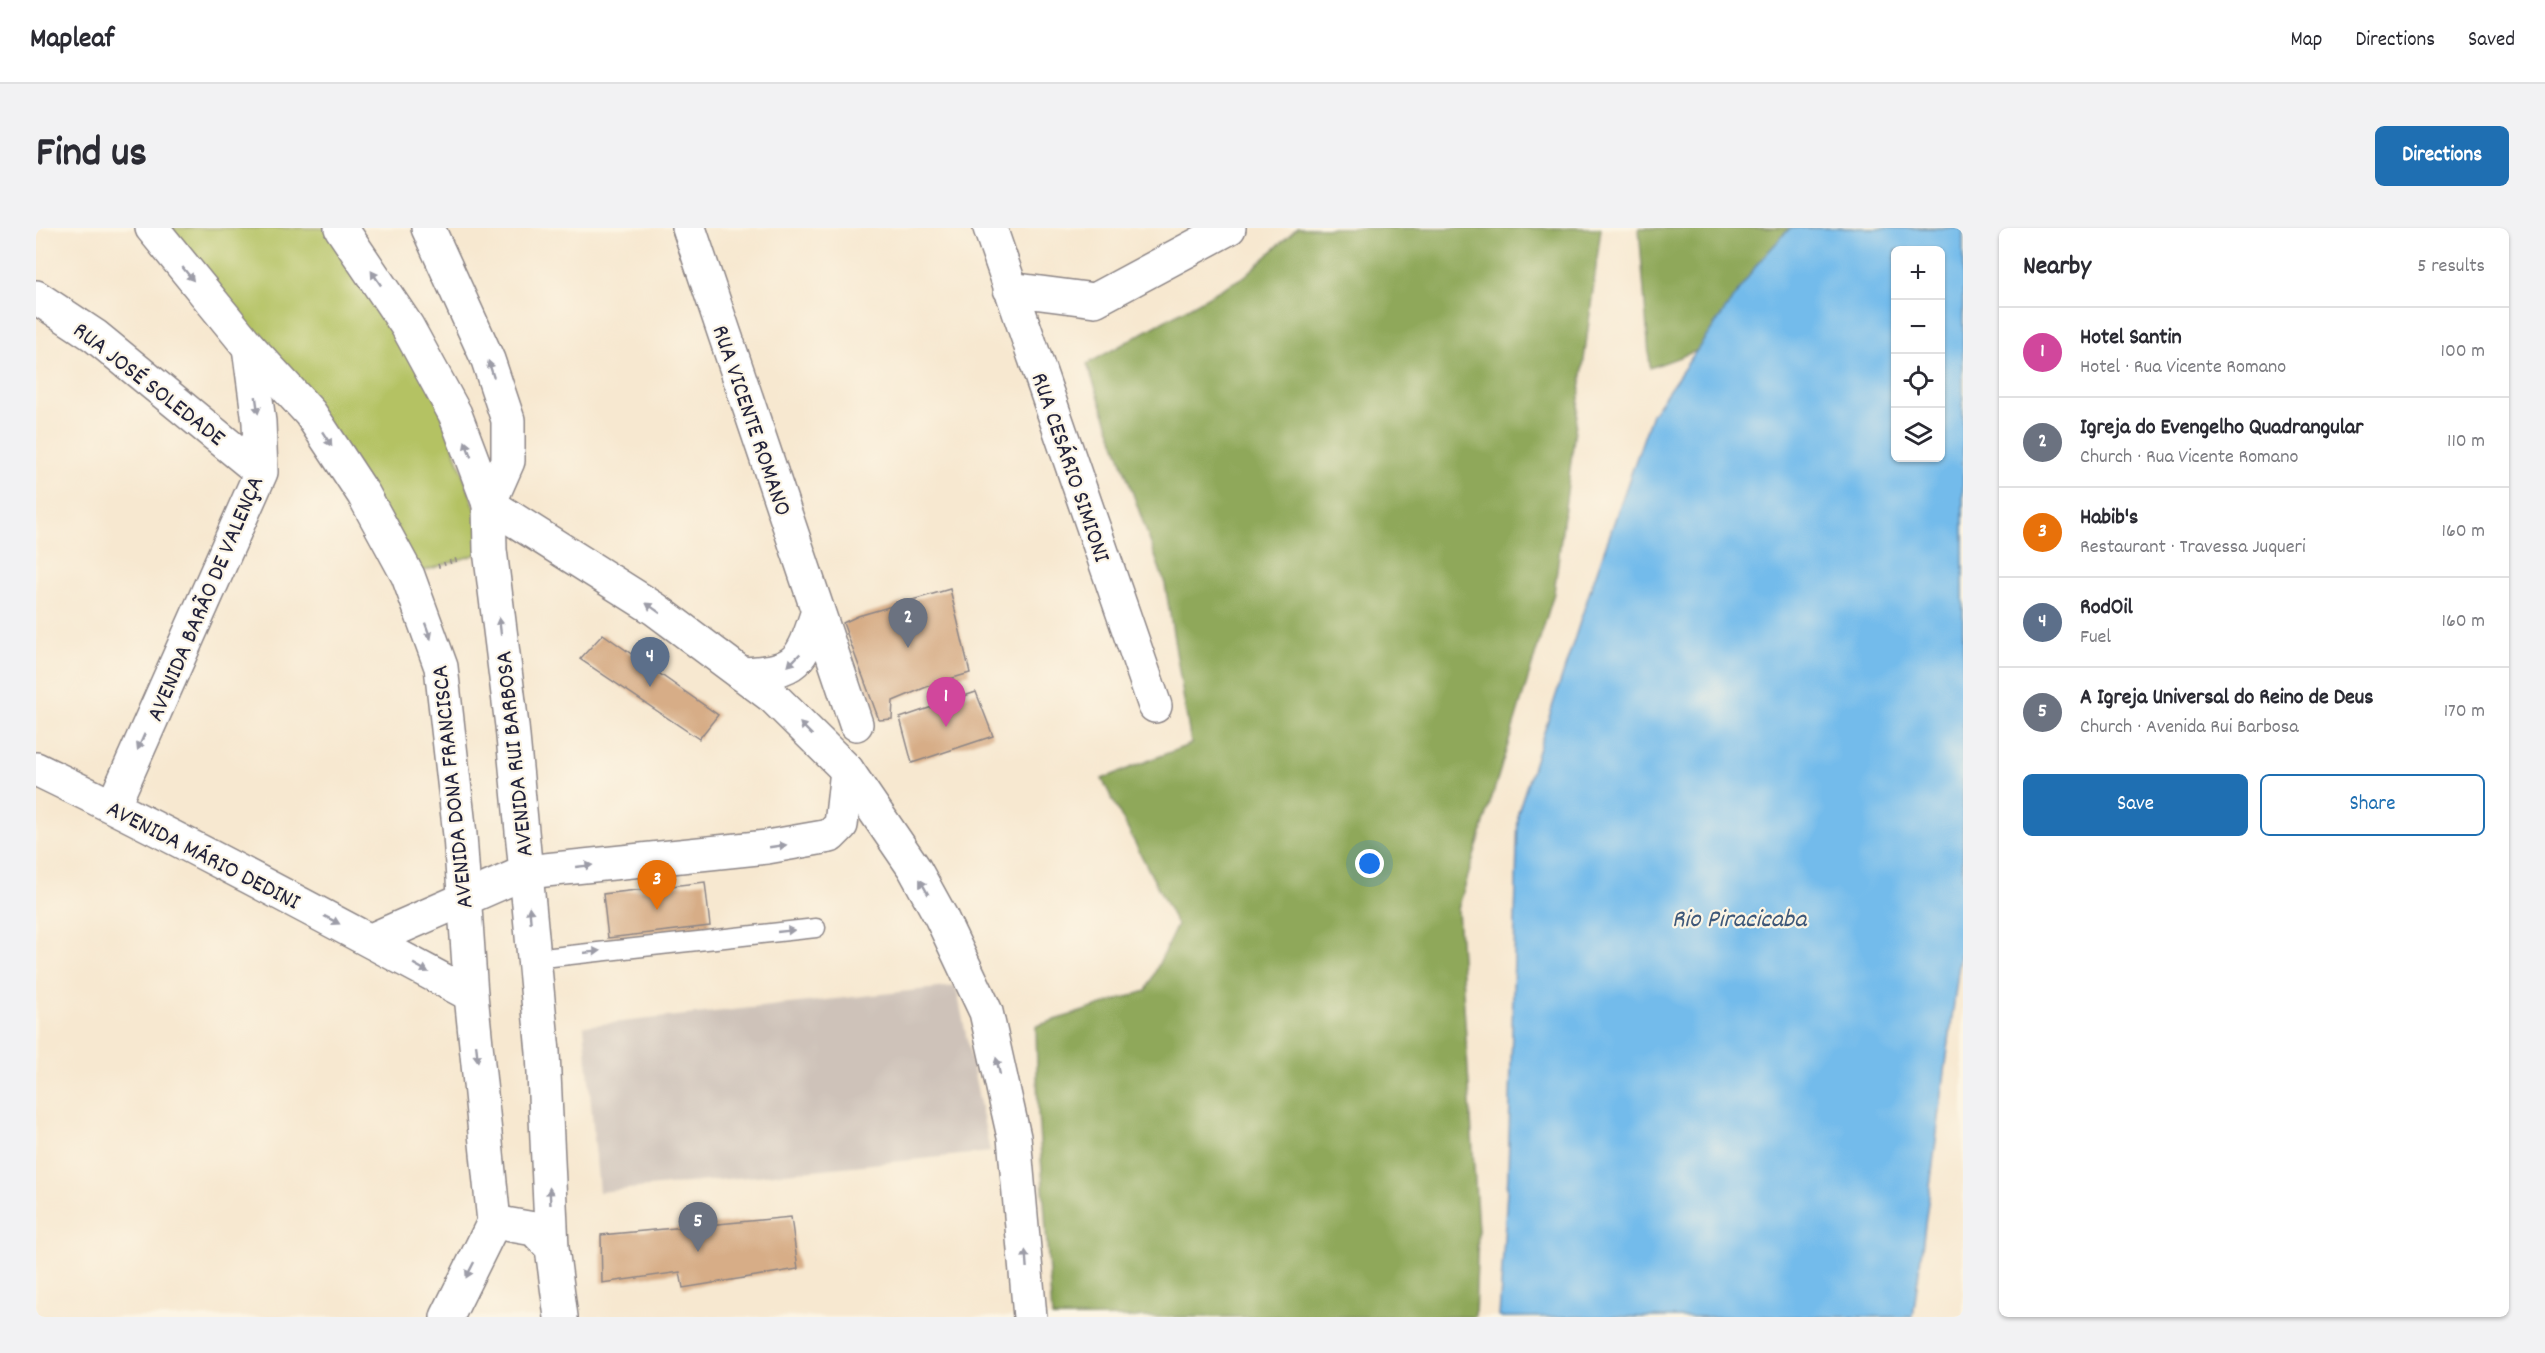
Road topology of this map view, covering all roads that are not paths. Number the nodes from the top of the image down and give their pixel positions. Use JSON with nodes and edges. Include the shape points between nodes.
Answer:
{"nodes":[{"id":1,"x":152,"y":228,"type":"edge"},
{"id":2,"x":341,"y":228,"type":"edge"},
{"id":3,"x":428,"y":228,"type":"edge"},
{"id":4,"x":688,"y":228,"type":"edge"},
{"id":5,"x":990,"y":228,"type":"edge"},
{"id":6,"x":1229,"y":228,"type":"edge"},
{"id":7,"x":1010,"y":289,"type":"junction"},
{"id":8,"x":36,"y":297,"type":"edge"},
{"id":9,"x":249,"y":347,"type":"junction"},
{"id":10,"x":261,"y":472,"type":"junction"},
{"id":11,"x":489,"y":504,"type":"junction"},
{"id":12,"x":818,"y":611,"type":"junction"},
{"id":13,"x":742,"y":674,"type":"junction"},
{"id":14,"x":1155,"y":706,"type":"dead end"},
{"id":15,"x":856,"y":724,"type":"dead end"},
{"id":16,"x":36,"y":769,"type":"edge"},
{"id":17,"x":847,"y":770,"type":"junction"},
{"id":18,"x":113,"y":806,"type":"junction"},
{"id":19,"x":526,"y":872,"type":"junction"},
{"id":20,"x":464,"y":899,"type":"junction"},
{"id":21,"x":816,"y":928,"type":"dead end"},
{"id":22,"x":371,"y":940,"type":"junction"},
{"id":23,"x":534,"y":959,"type":"junction"},
{"id":24,"x":471,"y":995,"type":"junction"},
{"id":25,"x":494,"y":1222,"type":"junction"},
{"id":26,"x":552,"y":1248,"type":"junction"},
{"id":27,"x":447,"y":1317,"type":"edge"},
{"id":28,"x":561,"y":1317,"type":"edge"},
{"id":29,"x":1030,"y":1317,"type":"edge"}],
"edges":[{"from":1,"to":9,"type":"street","name":"AVENIDA DONA FRANCISCA","one_way":true},
{"from":11,"to":2,"type":"street","name":"AVENIDA RUI BARBOSA","one_way":true,"via":[[455,414],[407,326]]},
{"from":11,"to":3,"type":"street","one_way":true,"via":[[508,462],[508,420],[488,360]]},
{"from":4,"to":12,"type":"street","name":"RUA VICENTE ROMANO"},
{"from":5,"to":7,"type":"street","name":"RUA CESÁRIO SIMIONI"},
{"from":6,"to":7,"type":"street","via":[[1095,300]]},
{"from":7,"to":14,"type":"street","name":"RUA CESÁRIO SIMIONI"},
{"from":8,"to":10,"type":"street","name":"RUA JOSÉ SOLEDADE","via":[[95,336]]},
{"from":9,"to":10,"type":"street","name":"AVENIDA BARÃO DE VALENÇA","one_way":true},
{"from":9,"to":20,"type":"street","name":"AVENIDA DONA FRANCISCA","one_way":true,"via":[[310,413],[364,495],[408,576],[441,667]]},
{"from":10,"to":18,"type":"street","name":"AVENIDA BARÃO DE VALENÇA","one_way":true},
{"from":13,"to":11,"type":"street","one_way":true,"via":[[655,609]]},
{"from":19,"to":11,"type":"street","name":"AVENIDA RUI BARBOSA","one_way":true,"via":[[490,550]]},
{"from":12,"to":13,"type":"street","one_way":true,"via":[[806,648],[786,668]]},
{"from":12,"to":15,"type":"street","name":"RUA VICENTE ROMANO"},
{"from":17,"to":13,"type":"street","one_way":true,"via":[[773,697]]},
{"from":16,"to":18,"type":"street","name":"AVENIDA MÁRIO DEDINI"},
{"from":19,"to":17,"type":"street","one_way":true,"via":[[767,847],[830,836],[841,825]]},
{"from":29,"to":17,"type":"street","one_way":true,"via":[[1014,1137],[987,1012],[914,868]]},
{"from":18,"to":22,"type":"street","name":"AVENIDA MÁRIO DEDINI","one_way":true},
{"from":19,"to":20,"type":"street"},
{"from":23,"to":19,"type":"street","name":"AVENIDA RUI BARBOSA","one_way":true},
{"from":20,"to":22,"type":"street"},
{"from":20,"to":24,"type":"street","name":"AVENIDA DONA FRANCISCA"},
{"from":23,"to":21,"type":"lane","one_way":true},
{"from":22,"to":24,"type":"street","name":"AVENIDA MÁRIO DEDINI","one_way":true},
{"from":26,"to":23,"type":"street","name":"AVENIDA RUI BARBOSA","one_way":true,"via":[[543,1052]]},
{"from":24,"to":25,"type":"street","name":"AVENIDA DONA FRANCISCA","one_way":true},
{"from":25,"to":26,"type":"street","via":[[534,1229]]},
{"from":25,"to":27,"type":"street","one_way":true},
{"from":26,"to":28,"type":"street","name":"AVENIDA RUI BARBOSA"}]}
